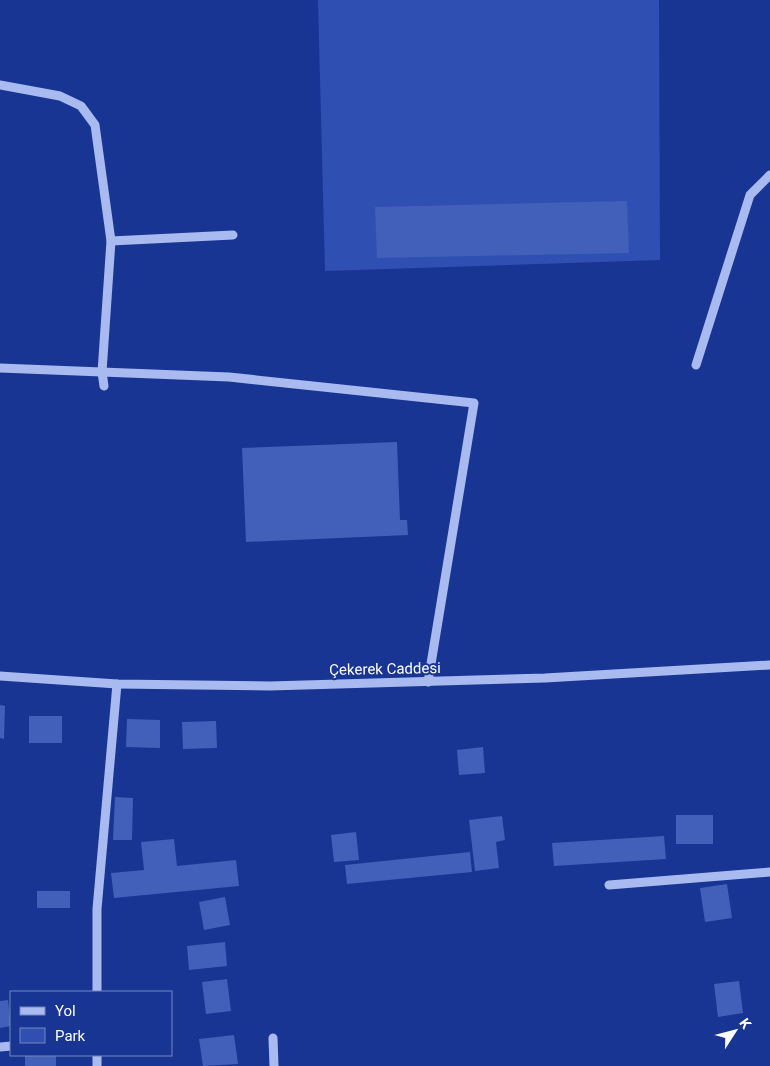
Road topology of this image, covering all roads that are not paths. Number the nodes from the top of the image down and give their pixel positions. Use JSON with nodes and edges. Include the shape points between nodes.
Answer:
{"nodes":[{"id":1,"x":0,"y":85,"type":"edge"},
{"id":2,"x":770,"y":175,"type":"edge"},
{"id":3,"x":233,"y":235,"type":"dead end"},
{"id":4,"x":111,"y":241,"type":"junction"},
{"id":5,"x":696,"y":365,"type":"dead end"},
{"id":6,"x":0,"y":368,"type":"edge"},
{"id":7,"x":102,"y":372,"type":"junction"},
{"id":8,"x":104,"y":386,"type":"dead end"},
{"id":9,"x":770,"y":665,"type":"edge"},
{"id":10,"x":0,"y":676,"type":"edge"},
{"id":11,"x":428,"y":682,"type":"junction"},
{"id":12,"x":117,"y":684,"type":"junction"},
{"id":13,"x":770,"y":872,"type":"edge"},
{"id":14,"x":609,"y":885,"type":"dead end"},
{"id":15,"x":98,"y":991,"type":"edge"},
{"id":16,"x":273,"y":1038,"type":"dead end"},
{"id":17,"x":274,"y":1066,"type":"edge"}],
"edges":[{"from":1,"to":4,"type":"street","via":[[60,96],[81,106],[95,125]]},
{"from":2,"to":5,"type":"street","via":[[750,196]]},
{"from":3,"to":4,"type":"street"},
{"from":4,"to":7,"type":"street"},
{"from":6,"to":7,"type":"street"},
{"from":7,"to":8,"type":"street"},
{"from":7,"to":11,"type":"street","via":[[229,377],[474,404]]},
{"from":9,"to":11,"type":"street","name":"Çekerek Caddesi"},
{"from":10,"to":12,"type":"street","name":"Çekerek Caddesi"},
{"from":11,"to":12,"type":"street","name":"Çekerek Caddesi","via":[[270,686]]},
{"from":12,"to":15,"type":"street","via":[[97,909]]},
{"from":13,"to":14,"type":"street"},
{"from":16,"to":17,"type":"street"}]}
